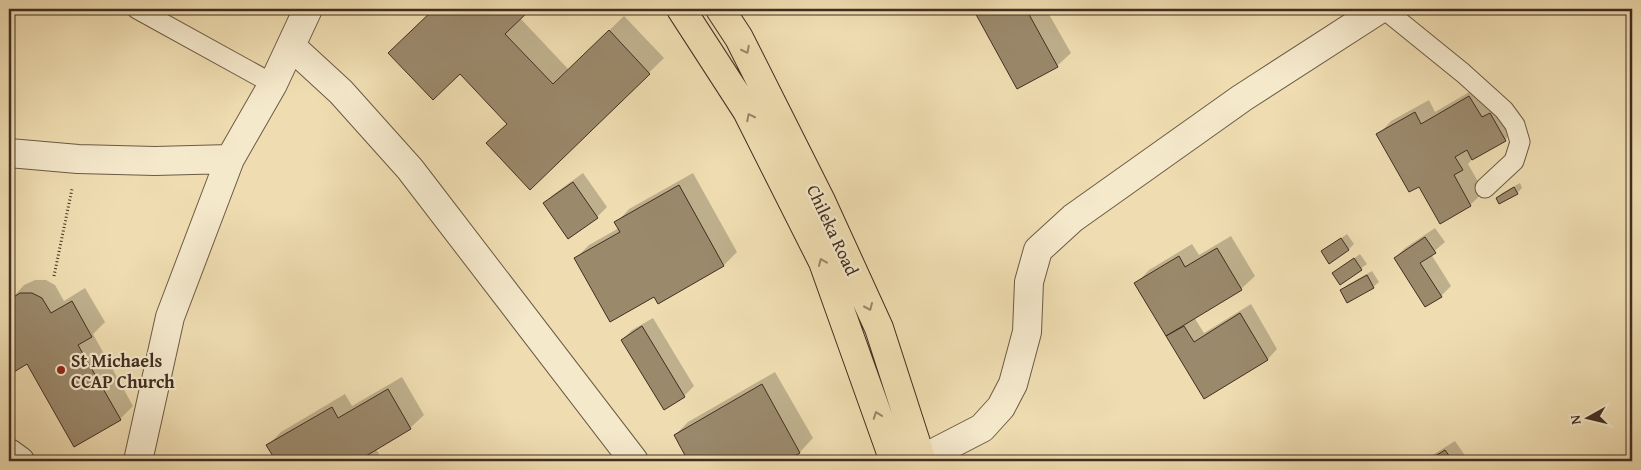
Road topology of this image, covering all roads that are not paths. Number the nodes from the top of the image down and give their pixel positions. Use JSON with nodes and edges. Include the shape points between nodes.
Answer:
{"nodes":[{"id":1,"x":137,"y":9,"type":"edge"},
{"id":2,"x":308,"y":9,"type":"edge"},
{"id":3,"x":681,"y":9,"type":"edge"},
{"id":4,"x":720,"y":9,"type":"edge"},
{"id":5,"x":1382,"y":9,"type":"edge"},
{"id":6,"x":291,"y":46,"type":"junction"},
{"id":7,"x":273,"y":84,"type":"junction"},
{"id":8,"x":9,"y":153,"type":"edge"},
{"id":9,"x":230,"y":159,"type":"junction"},
{"id":10,"x":1485,"y":188,"type":"dead end"},
{"id":11,"x":9,"y":453,"type":"edge"},
{"id":12,"x":922,"y":460,"type":"edge"},
{"id":13,"x":20,"y":461,"type":"edge"},
{"id":14,"x":138,"y":461,"type":"edge"},
{"id":15,"x":634,"y":461,"type":"edge"},
{"id":16,"x":894,"y":461,"type":"edge"}],
"edges":[{"from":1,"to":7,"type":"lane"},
{"from":2,"to":6,"type":"street"},
{"from":16,"to":3,"type":"highway","one_way":true,"via":[[823,262],[747,111]]},
{"from":4,"to":12,"type":"highway","name":"Chileka Road","one_way":true,"via":[[739,38],[821,201],[879,328]]},
{"from":5,"to":10,"type":"lane","via":[[1463,73],[1504,110],[1515,125],[1520,142],[1514,161]]},
{"from":5,"to":12,"type":"street","via":[[1234,103],[1073,218],[1038,250],[1029,282],[1027,332],[1013,384],[1001,408],[982,428]]},
{"from":6,"to":7,"type":"street"},
{"from":6,"to":15,"type":"street","via":[[341,92],[410,170]]},
{"from":7,"to":9,"type":"street"},
{"from":8,"to":9,"type":"street","via":[[78,159]]},
{"from":9,"to":14,"type":"street","via":[[170,317]]},
{"from":11,"to":13,"type":"street"}]}
